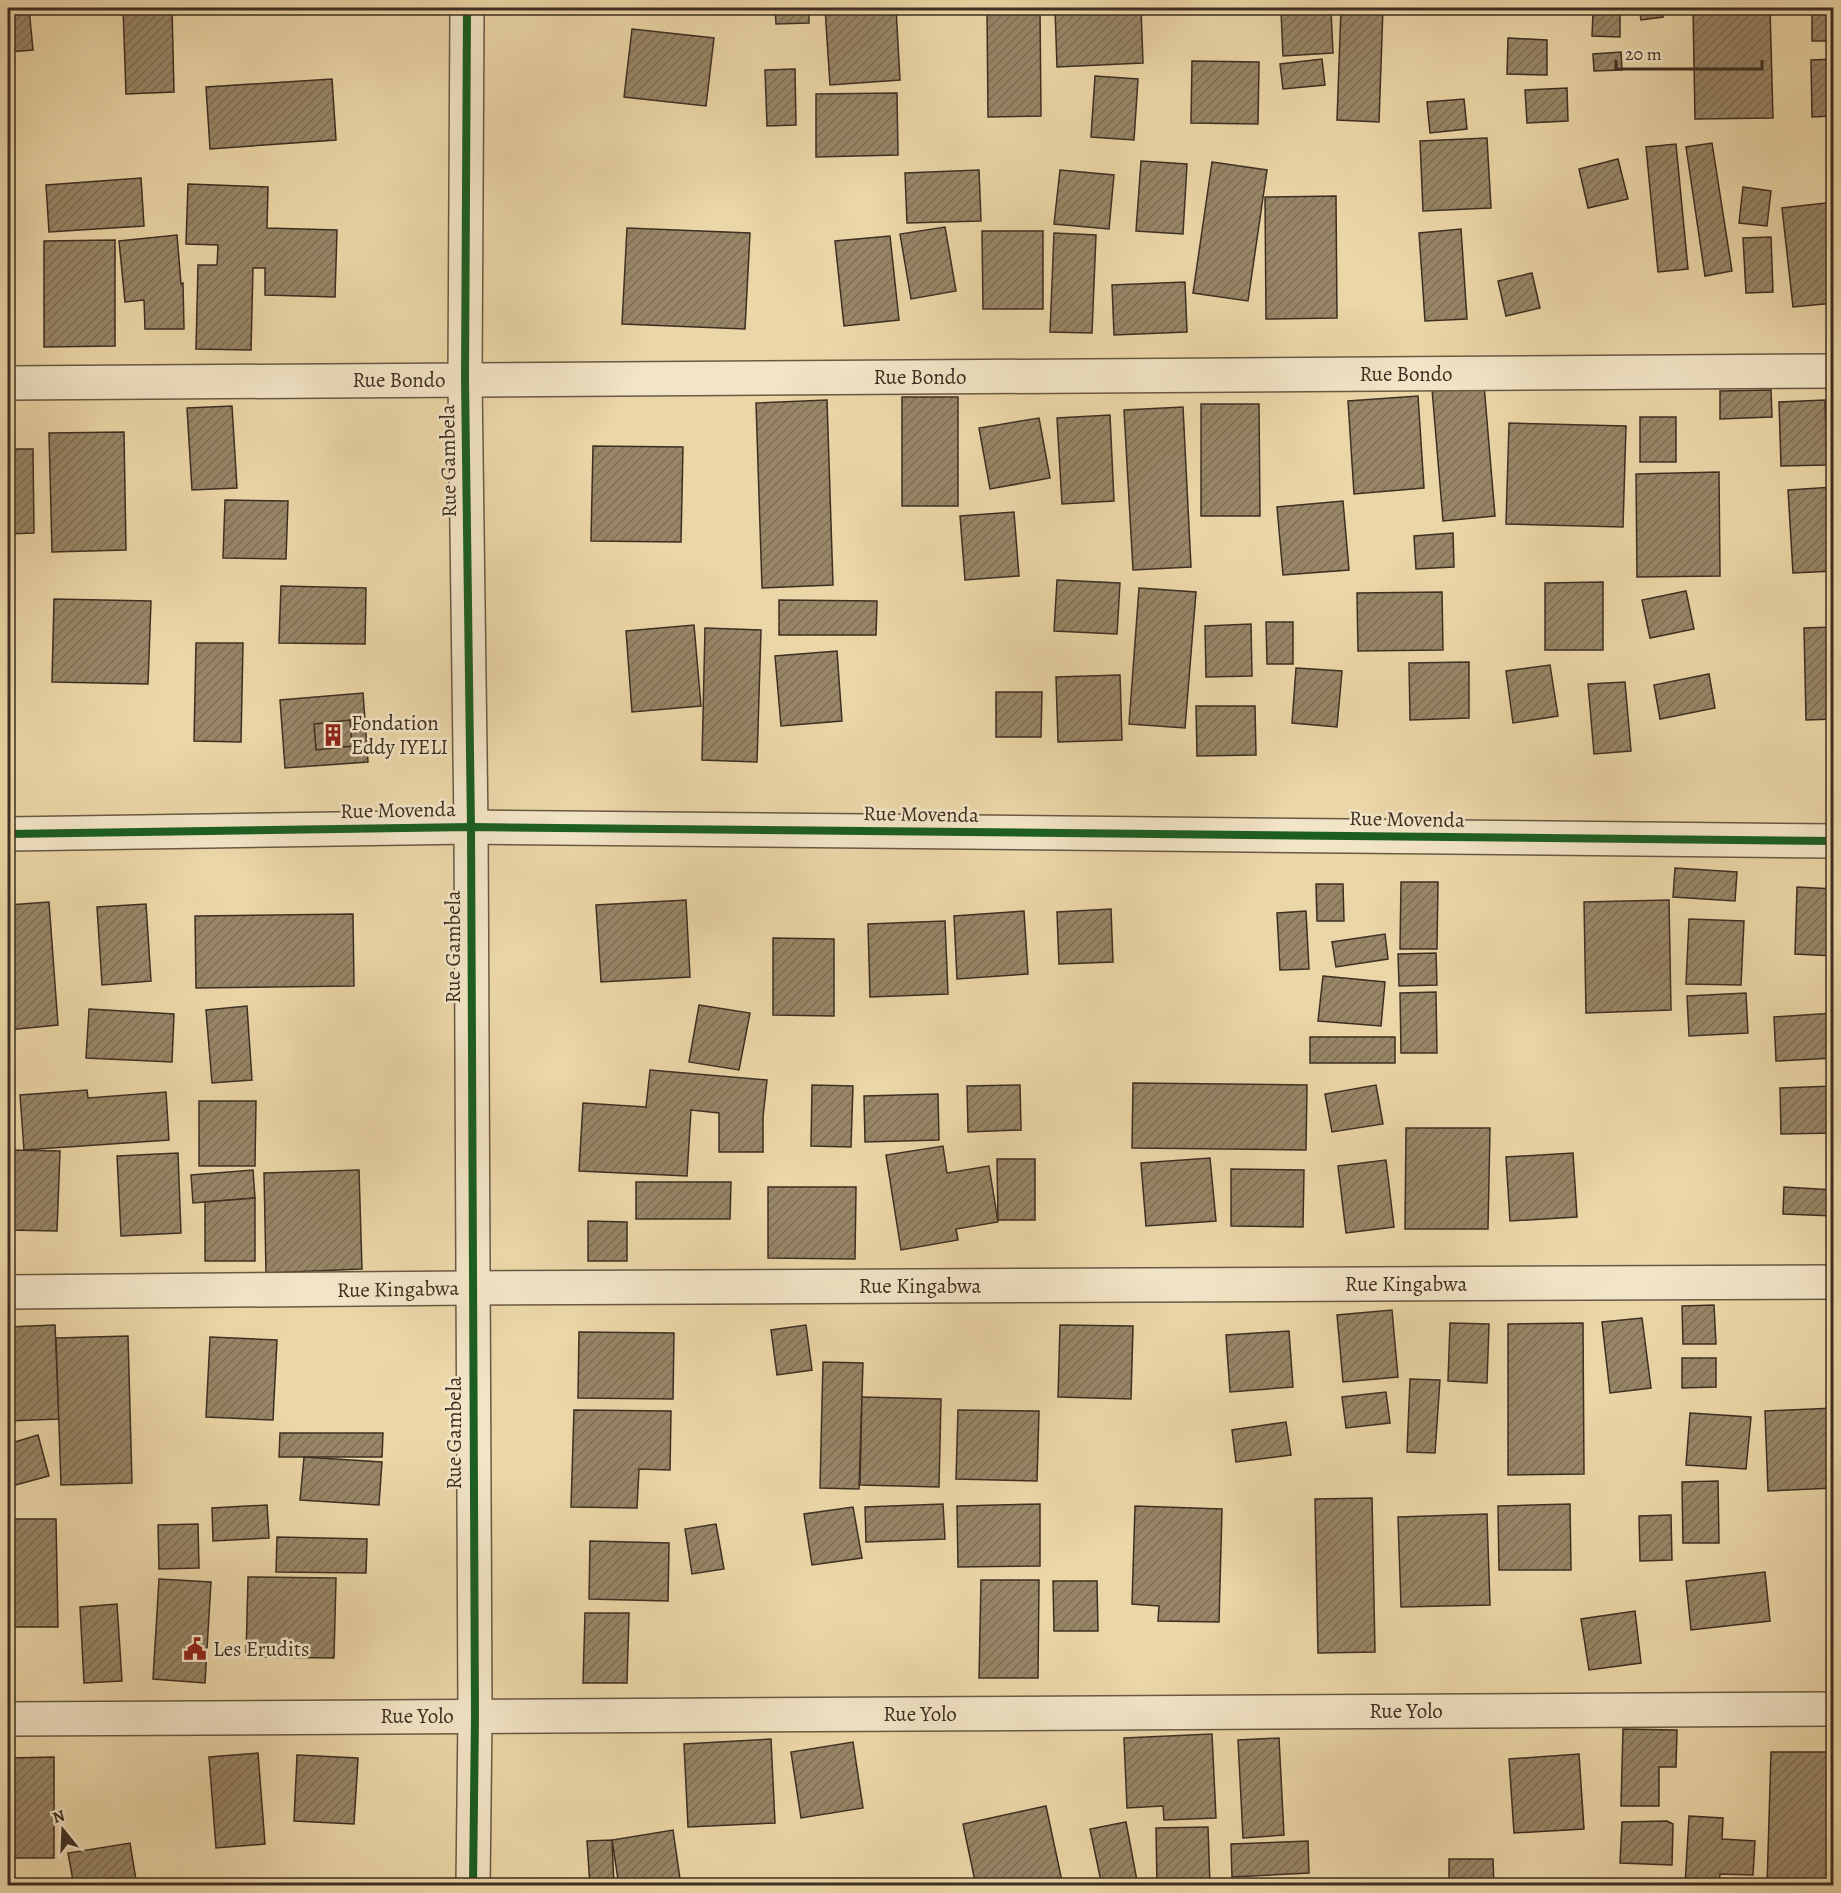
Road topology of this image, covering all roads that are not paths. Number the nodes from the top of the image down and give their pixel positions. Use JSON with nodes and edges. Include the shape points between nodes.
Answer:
{"nodes":[{"id":1,"x":467,"y":8,"type":"edge"},
{"id":2,"x":1833,"y":371,"type":"edge"},
{"id":3,"x":465,"y":380,"type":"junction"},
{"id":4,"x":8,"y":382,"type":"edge"},
{"id":5,"x":471,"y":827,"type":"junction"},
{"id":6,"x":8,"y":834,"type":"edge"},
{"id":7,"x":1833,"y":841,"type":"edge"},
{"id":8,"x":1833,"y":1282,"type":"edge"},
{"id":9,"x":471,"y":1288,"type":"junction"},
{"id":10,"x":8,"y":1292,"type":"edge"},
{"id":11,"x":1833,"y":1709,"type":"edge"},
{"id":12,"x":475,"y":1716,"type":"junction"},
{"id":13,"x":8,"y":1719,"type":"edge"},
{"id":14,"x":473,"y":1886,"type":"edge"}],
"edges":[{"from":1,"to":3,"type":"street","name":"Rue Gambela"},
{"from":2,"to":3,"type":"street","name":"Rue Bondo"},
{"from":3,"to":4,"type":"street","name":"Rue Bondo"},
{"from":3,"to":5,"type":"street","name":"Rue Gambela"},
{"from":5,"to":6,"type":"street","name":"Rue Movenda"},
{"from":5,"to":7,"type":"street","name":"Rue Movenda"},
{"from":5,"to":9,"type":"street","name":"Rue Gambela"},
{"from":8,"to":9,"type":"street","name":"Rue Kingabwa"},
{"from":9,"to":10,"type":"street","name":"Rue Kingabwa"},
{"from":9,"to":12,"type":"street","name":"Rue Gambela"},
{"from":11,"to":12,"type":"street","name":"Rue Yolo"},
{"from":12,"to":13,"type":"street","name":"Rue Yolo"},
{"from":12,"to":14,"type":"street","name":"Rue Gambela"}]}
